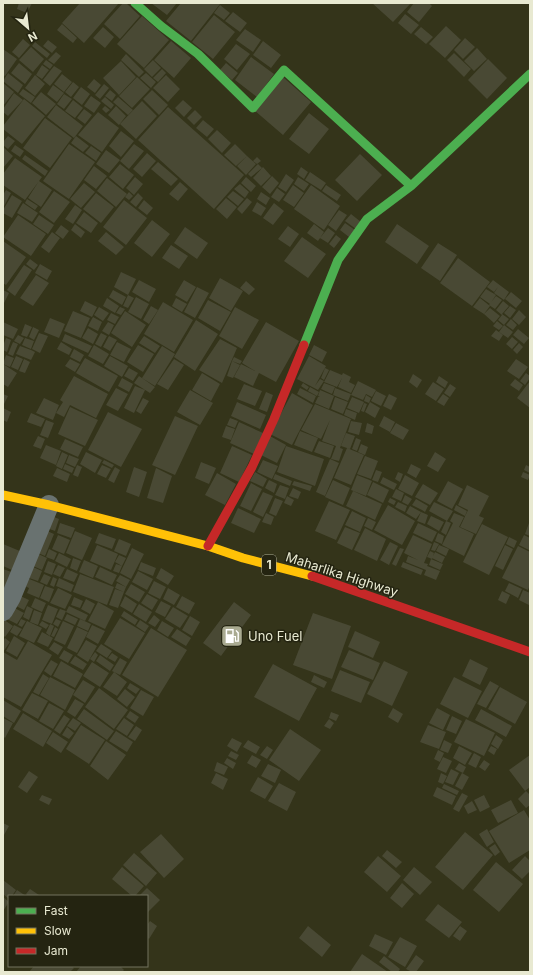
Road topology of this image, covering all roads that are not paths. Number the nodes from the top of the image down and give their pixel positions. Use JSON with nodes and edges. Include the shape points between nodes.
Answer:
{"nodes":[{"id":1,"x":135,"y":3,"type":"edge"},
{"id":2,"x":530,"y":74,"type":"edge"},
{"id":3,"x":411,"y":186,"type":"junction"},
{"id":4,"x":3,"y":495,"type":"edge"},
{"id":5,"x":49,"y":505,"type":"junction"},
{"id":6,"x":208,"y":546,"type":"junction"},
{"id":7,"x":3,"y":611,"type":"edge"},
{"id":8,"x":530,"y":652,"type":"edge"}],
"edges":[{"from":1,"to":3,"type":"main road","via":[[198,54],[253,108],[284,70]]},
{"from":2,"to":3,"type":"main road"},
{"from":3,"to":6,"type":"main road","via":[[367,219],[338,260],[271,426],[252,467]]},
{"from":4,"to":5,"type":"main road","name":"Maharlika Highway","number":"1"},
{"from":5,"to":6,"type":"main road","name":"Maharlika Highway","number":"1"},
{"from":5,"to":7,"type":"street"},
{"from":6,"to":8,"type":"main road","name":"Maharlika Highway","number":"1","via":[[303,574]]}]}
